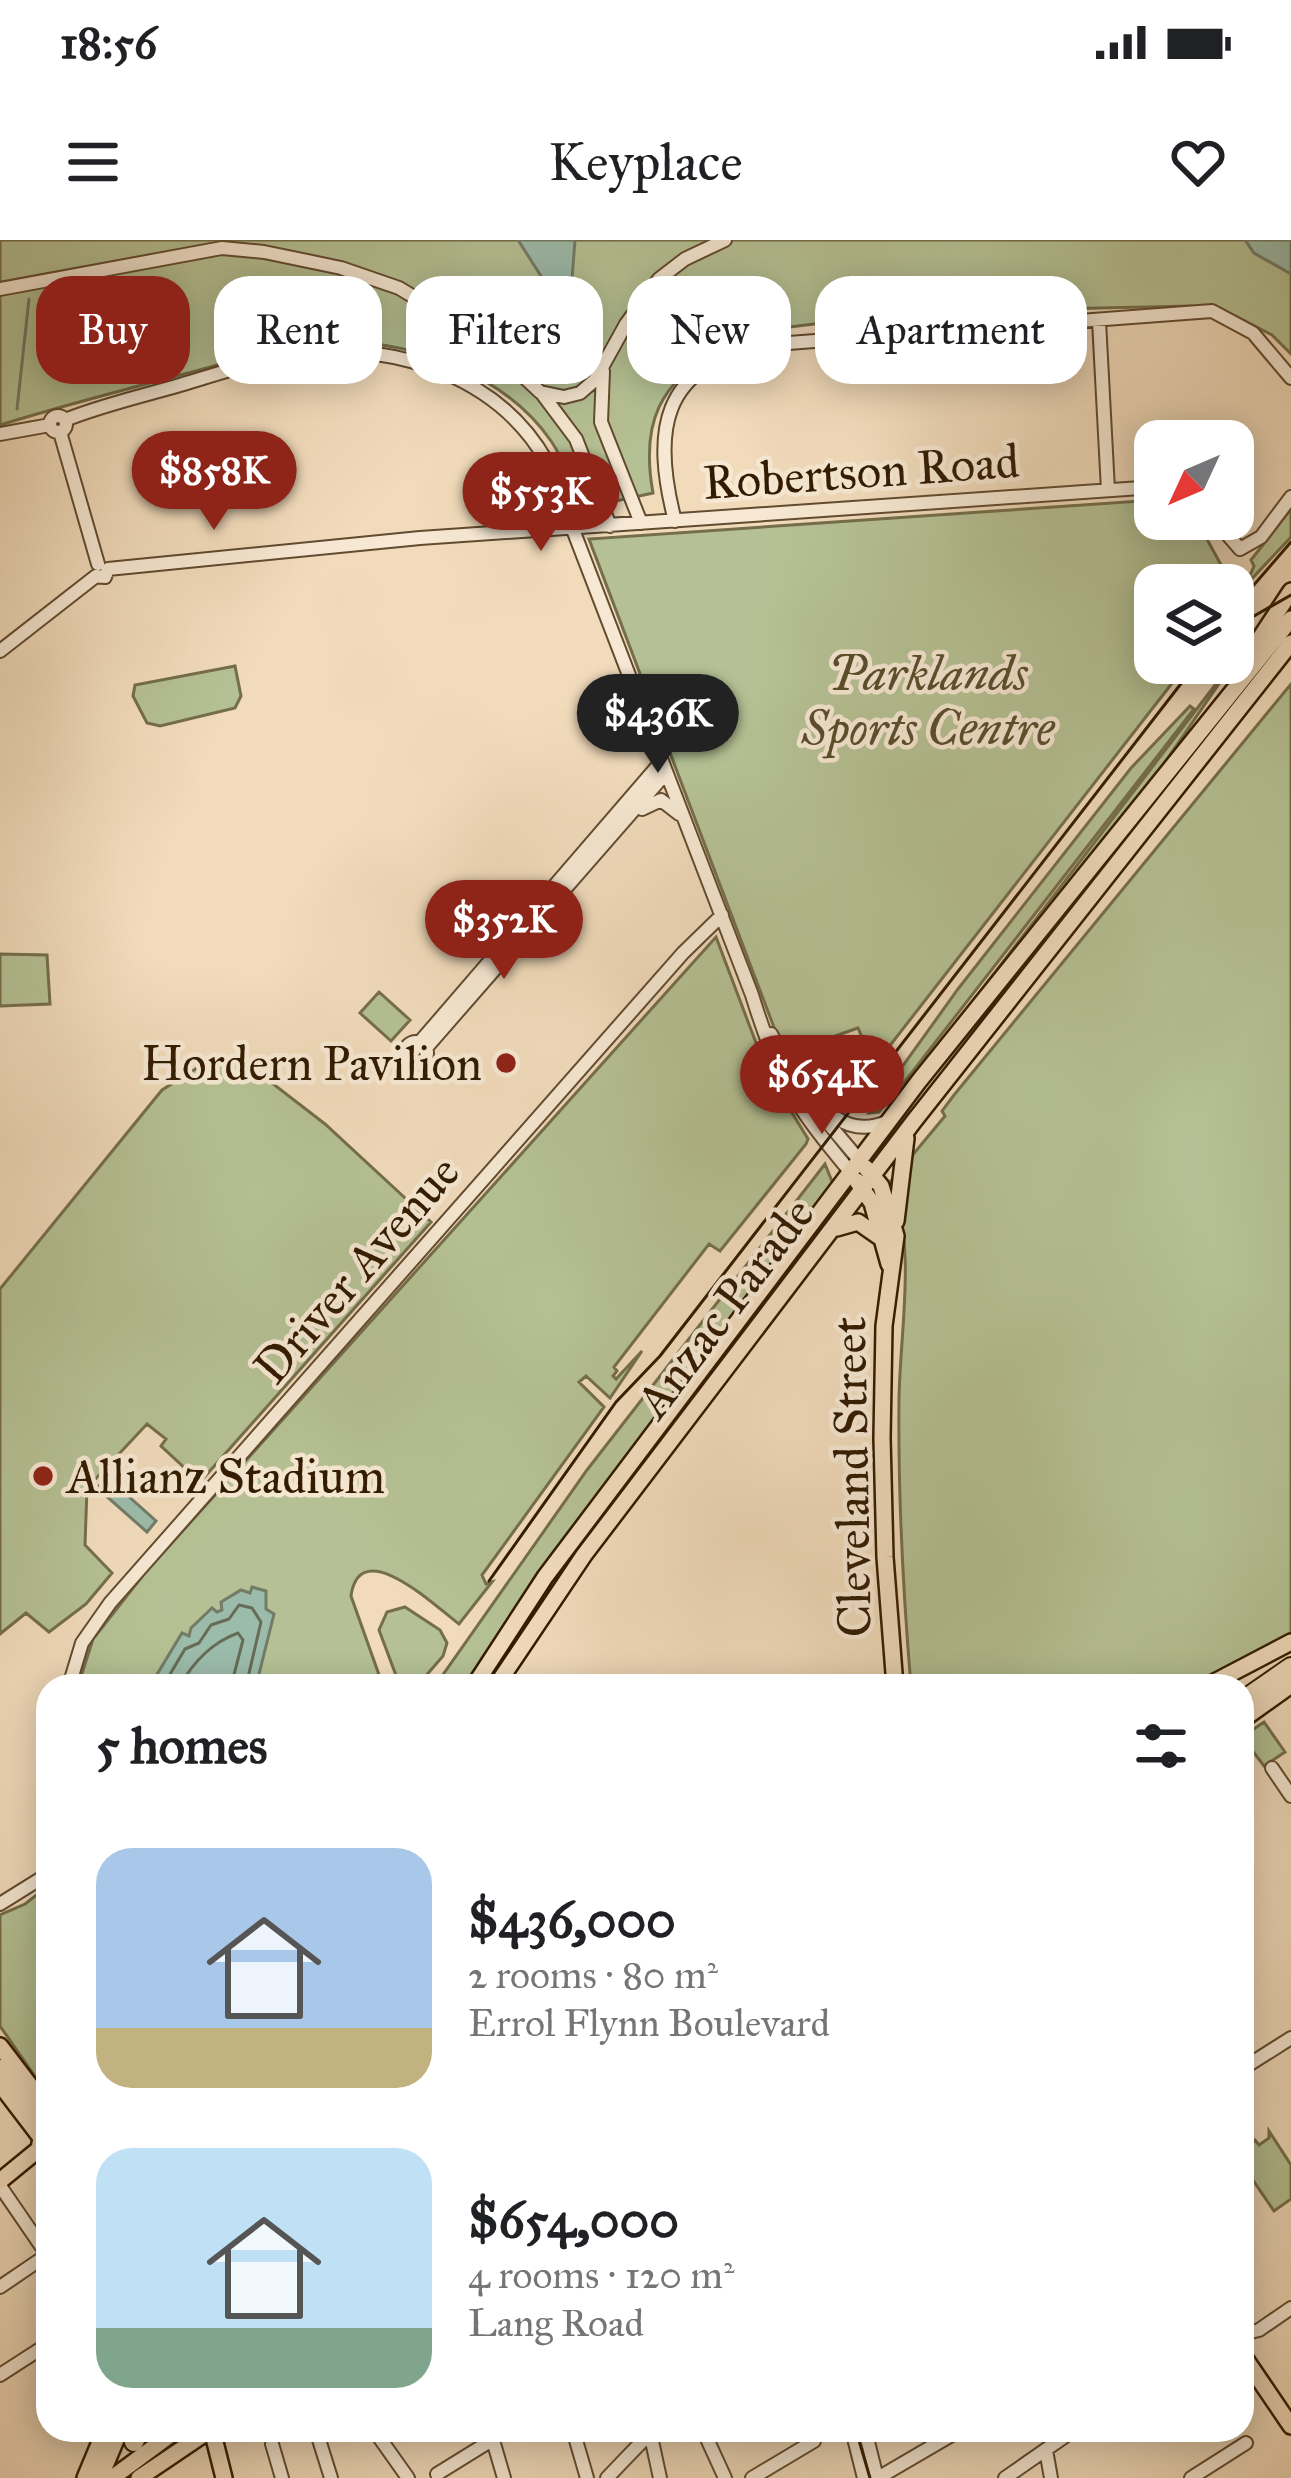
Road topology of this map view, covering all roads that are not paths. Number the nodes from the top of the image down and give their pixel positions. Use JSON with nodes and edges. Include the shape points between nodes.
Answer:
{"nodes":[{"id":1,"x":725,"y":240,"type":"edge"},
{"id":2,"x":263,"y":246,"type":"edge"},
{"id":3,"x":0,"y":289,"type":"edge"},
{"id":4,"x":1099,"y":321,"type":"junction"},
{"id":5,"x":603,"y":369,"type":"edge"},
{"id":6,"x":1291,"y":378,"type":"edge"},
{"id":7,"x":589,"y":384,"type":"edge"},
{"id":8,"x":602,"y":384,"type":"edge"},
{"id":9,"x":540,"y":392,"type":"junction"},
{"id":10,"x":58,"y":426,"type":"junction"},
{"id":11,"x":0,"y":434,"type":"edge"},
{"id":12,"x":1134,"y":488,"type":"edge"},
{"id":13,"x":1108,"y":490,"type":"junction"},
{"id":14,"x":1291,"y":497,"type":"edge"},
{"id":15,"x":675,"y":521,"type":"junction"},
{"id":16,"x":640,"y":523,"type":"junction"},
{"id":17,"x":610,"y":526,"type":"junction"},
{"id":18,"x":573,"y":529,"type":"junction"},
{"id":19,"x":1232,"y":540,"type":"edge"},
{"id":20,"x":101,"y":570,"type":"junction"},
{"id":21,"x":1291,"y":591,"type":"edge"},
{"id":22,"x":1291,"y":620,"type":"edge"},
{"id":23,"x":1291,"y":643,"type":"edge"},
{"id":24,"x":0,"y":651,"type":"edge"},
{"id":25,"x":1222,"y":702,"type":"junction"},
{"id":26,"x":664,"y":767,"type":"junction"},
{"id":27,"x":684,"y":819,"type":"junction"},
{"id":28,"x":628,"y":820,"type":"junction"},
{"id":29,"x":722,"y":915,"type":"junction"},
{"id":30,"x":752,"y":995,"type":"junction"},
{"id":31,"x":772,"y":1037,"type":"junction"},
{"id":32,"x":890,"y":1121,"type":"junction"},
{"id":33,"x":914,"y":1121,"type":"junction"},
{"id":34,"x":862,"y":1175,"type":"junction"},
{"id":35,"x":830,"y":1233,"type":"junction"},
{"id":36,"x":888,"y":1237,"type":"junction"},
{"id":37,"x":1291,"y":1642,"type":"edge"},
{"id":38,"x":1291,"y":1654,"type":"edge"},
{"id":39,"x":1291,"y":1667,"type":"edge"},
{"id":40,"x":73,"y":1674,"type":"edge"},
{"id":41,"x":482,"y":1674,"type":"edge"},
{"id":42,"x":504,"y":1674,"type":"edge"},
{"id":43,"x":894,"y":1674,"type":"edge"},
{"id":44,"x":1230,"y":1674,"type":"edge"},
{"id":45,"x":1254,"y":1680,"type":"edge"},
{"id":46,"x":1291,"y":1685,"type":"edge"},
{"id":47,"x":1254,"y":1693,"type":"edge"},
{"id":48,"x":1254,"y":1711,"type":"edge"},
{"id":49,"x":1271,"y":1768,"type":"dead end"},
{"id":50,"x":1291,"y":1796,"type":"edge"},
{"id":51,"x":36,"y":1882,"type":"edge"},
{"id":52,"x":0,"y":1904,"type":"edge"},
{"id":53,"x":1291,"y":2038,"type":"edge"},
{"id":54,"x":0,"y":2046,"type":"edge"},
{"id":55,"x":0,"y":2059,"type":"edge"},
{"id":56,"x":1254,"y":2061,"type":"edge"},
{"id":57,"x":0,"y":2069,"type":"edge"},
{"id":58,"x":0,"y":2084,"type":"edge"},
{"id":59,"x":36,"y":2093,"type":"edge"},
{"id":60,"x":36,"y":2105,"type":"edge"},
{"id":61,"x":36,"y":2124,"type":"edge"},
{"id":62,"x":36,"y":2127,"type":"edge"},
{"id":63,"x":36,"y":2152,"type":"edge"},
{"id":64,"x":36,"y":2164,"type":"edge"},
{"id":65,"x":0,"y":2183,"type":"edge"},
{"id":66,"x":36,"y":2237,"type":"edge"},
{"id":67,"x":36,"y":2263,"type":"edge"},
{"id":68,"x":0,"y":2287,"type":"edge"},
{"id":69,"x":1291,"y":2308,"type":"edge"},
{"id":70,"x":1254,"y":2331,"type":"edge"},
{"id":71,"x":36,"y":2352,"type":"edge"},
{"id":72,"x":1254,"y":2372,"type":"edge"},
{"id":73,"x":0,"y":2375,"type":"edge"},
{"id":74,"x":1291,"y":2426,"type":"edge"},
{"id":75,"x":100,"y":2442,"type":"edge"},
{"id":76,"x":125,"y":2442,"type":"edge"},
{"id":77,"x":161,"y":2442,"type":"edge"},
{"id":78,"x":193,"y":2442,"type":"edge"},
{"id":79,"x":214,"y":2442,"type":"edge"},
{"id":80,"x":320,"y":2442,"type":"edge"},
{"id":81,"x":382,"y":2442,"type":"edge"},
{"id":82,"x":481,"y":2442,"type":"edge"},
{"id":83,"x":493,"y":2442,"type":"edge"},
{"id":84,"x":576,"y":2442,"type":"edge"},
{"id":85,"x":641,"y":2442,"type":"edge"},
{"id":86,"x":653,"y":2442,"type":"edge"},
{"id":87,"x":708,"y":2442,"type":"edge"},
{"id":88,"x":812,"y":2442,"type":"edge"},
{"id":89,"x":855,"y":2442,"type":"edge"},
{"id":90,"x":868,"y":2442,"type":"edge"},
{"id":91,"x":940,"y":2442,"type":"edge"},
{"id":92,"x":1057,"y":2442,"type":"edge"},
{"id":93,"x":1246,"y":2443,"type":"dead end"},
{"id":94,"x":272,"y":2444,"type":"dead end"},
{"id":95,"x":1046,"y":2450,"type":"junction"},
{"id":96,"x":437,"y":2474,"type":"dead end"},
{"id":97,"x":1200,"y":2475,"type":"edge"},
{"id":98,"x":85,"y":2478,"type":"edge"},
{"id":99,"x":100,"y":2478,"type":"edge"},
{"id":100,"x":112,"y":2478,"type":"edge"},
{"id":101,"x":139,"y":2478,"type":"edge"},
{"id":102,"x":224,"y":2478,"type":"edge"},
{"id":103,"x":282,"y":2478,"type":"edge"},
{"id":104,"x":331,"y":2478,"type":"edge"},
{"id":105,"x":407,"y":2478,"type":"edge"},
{"id":106,"x":504,"y":2478,"type":"edge"},
{"id":107,"x":587,"y":2478,"type":"edge"},
{"id":108,"x":607,"y":2478,"type":"edge"},
{"id":109,"x":660,"y":2478,"type":"edge"},
{"id":110,"x":725,"y":2478,"type":"edge"},
{"id":111,"x":752,"y":2478,"type":"edge"},
{"id":112,"x":864,"y":2478,"type":"edge"},
{"id":113,"x":878,"y":2478,"type":"edge"},
{"id":114,"x":1005,"y":2478,"type":"edge"},
{"id":115,"x":1051,"y":2478,"type":"edge"}],
"edges":[{"from":1,"to":5,"type":"street","via":[[658,279]]},
{"from":2,"to":3,"type":"street"},
{"from":2,"to":9,"type":"street","via":[[399,288],[481,337]]},
{"from":4,"to":6,"type":"street","via":[[1212,310],[1253,333]]},
{"from":4,"to":13,"type":"street"},
{"from":4,"to":15,"type":"street","via":[[761,345],[720,358],[689,380],[668,411],[663,472]]},
{"from":7,"to":9,"type":"street","via":[[580,393]]},
{"from":8,"to":16,"type":"street","via":[[601,422]]},
{"from":9,"to":17,"type":"street","via":[[576,439]]},
{"from":10,"to":11,"type":"street"},
{"from":10,"to":18,"type":"street","via":[[292,355],[400,359],[461,381],[508,412],[547,461]]},
{"from":10,"to":20,"type":"street"},
{"from":12,"to":13,"type":"street","name":"Robertson Road"},
{"from":13,"to":15,"type":"street","name":"Robertson Road"},
{"from":14,"to":19,"type":"street","via":[[1261,537],[1240,549]]},
{"from":15,"to":16,"type":"street","name":"Robertson Road"},
{"from":16,"to":17,"type":"street","name":"Robertson Road"},
{"from":17,"to":18,"type":"street","name":"Robertson Road"},
{"from":18,"to":20,"type":"street","name":"Robertson Road"},
{"from":18,"to":26,"type":"street"},
{"from":20,"to":24,"type":"street"},
{"from":21,"to":25,"type":"main road","name":"Anzac Parade"},
{"from":22,"to":25,"type":"main road","name":"Anzac Parade"},
{"from":23,"to":33,"type":"main road","name":"Anzac Parade"},
{"from":25,"to":32,"type":"main road","name":"Anzac Parade"},
{"from":26,"to":27,"type":"street"},
{"from":26,"to":28,"type":"street"},
{"from":26,"to":28,"type":"street","via":[[423,1045]]},
{"from":27,"to":28,"type":"street","via":[[661,800]]},
{"from":27,"to":29,"type":"street"},
{"from":29,"to":30,"type":"street"},
{"from":29,"to":40,"type":"street","name":"Driver Avenue","via":[[101,1613]]},
{"from":30,"to":31,"type":"street"},
{"from":30,"to":34,"type":"street","via":[[788,1092]]},
{"from":31,"to":32,"type":"street","via":[[841,1122],[862,1129]]},
{"from":31,"to":34,"type":"street"},
{"from":32,"to":34,"type":"main road","name":"Anzac Parade"},
{"from":33,"to":34,"type":"main road","name":"Anzac Parade"},
{"from":33,"to":36,"type":"main road"},
{"from":34,"to":35,"type":"main road","name":"Anzac Parade"},
{"from":34,"to":36,"type":"main road","name":"Cleveland Street","via":[[881,1186]]},
{"from":34,"to":41,"type":"main road","name":"Anzac Parade","via":[[545,1577]]},
{"from":35,"to":36,"type":"main road","via":[[858,1222]]},
{"from":35,"to":42,"type":"main road","name":"Anzac Parade","via":[[584,1555]]},
{"from":36,"to":43,"type":"main road","name":"Cleveland Street","via":[[882,1451]]},
{"from":37,"to":44,"type":"main road"},
{"from":38,"to":45,"type":"highway"},
{"from":39,"to":47,"type":"highway"},
{"from":46,"to":48,"type":"main road"},
{"from":49,"to":50,"type":"street"},
{"from":51,"to":52,"type":"street"},
{"from":53,"to":56,"type":"street"},
{"from":54,"to":59,"type":"main road"},
{"from":55,"to":60,"type":"main road"},
{"from":57,"to":61,"type":"highway"},
{"from":58,"to":62,"type":"main road"},
{"from":63,"to":65,"type":"main road"},
{"from":64,"to":65,"type":"street"},
{"from":65,"to":66,"type":"street"},
{"from":67,"to":68,"type":"street"},
{"from":69,"to":70,"type":"street"},
{"from":71,"to":73,"type":"street"},
{"from":72,"to":74,"type":"main road"},
{"from":75,"to":98,"type":"main road"},
{"from":76,"to":99,"type":"main road"},
{"from":77,"to":100,"type":"main road"},
{"from":78,"to":101,"type":"main road"},
{"from":79,"to":102,"type":"main road"},
{"from":80,"to":104,"type":"street"},
{"from":81,"to":105,"type":"street"},
{"from":82,"to":96,"type":"street"},
{"from":83,"to":106,"type":"street"},
{"from":84,"to":107,"type":"street"},
{"from":85,"to":108,"type":"street"},
{"from":86,"to":109,"type":"street"},
{"from":87,"to":110,"type":"street"},
{"from":88,"to":111,"type":"street"},
{"from":89,"to":112,"type":"street"},
{"from":90,"to":113,"type":"street"},
{"from":91,"to":113,"type":"street"},
{"from":92,"to":95,"type":"street"},
{"from":93,"to":97,"type":"street"},
{"from":94,"to":103,"type":"street"},
{"from":95,"to":114,"type":"street"},
{"from":95,"to":115,"type":"street"}]}
